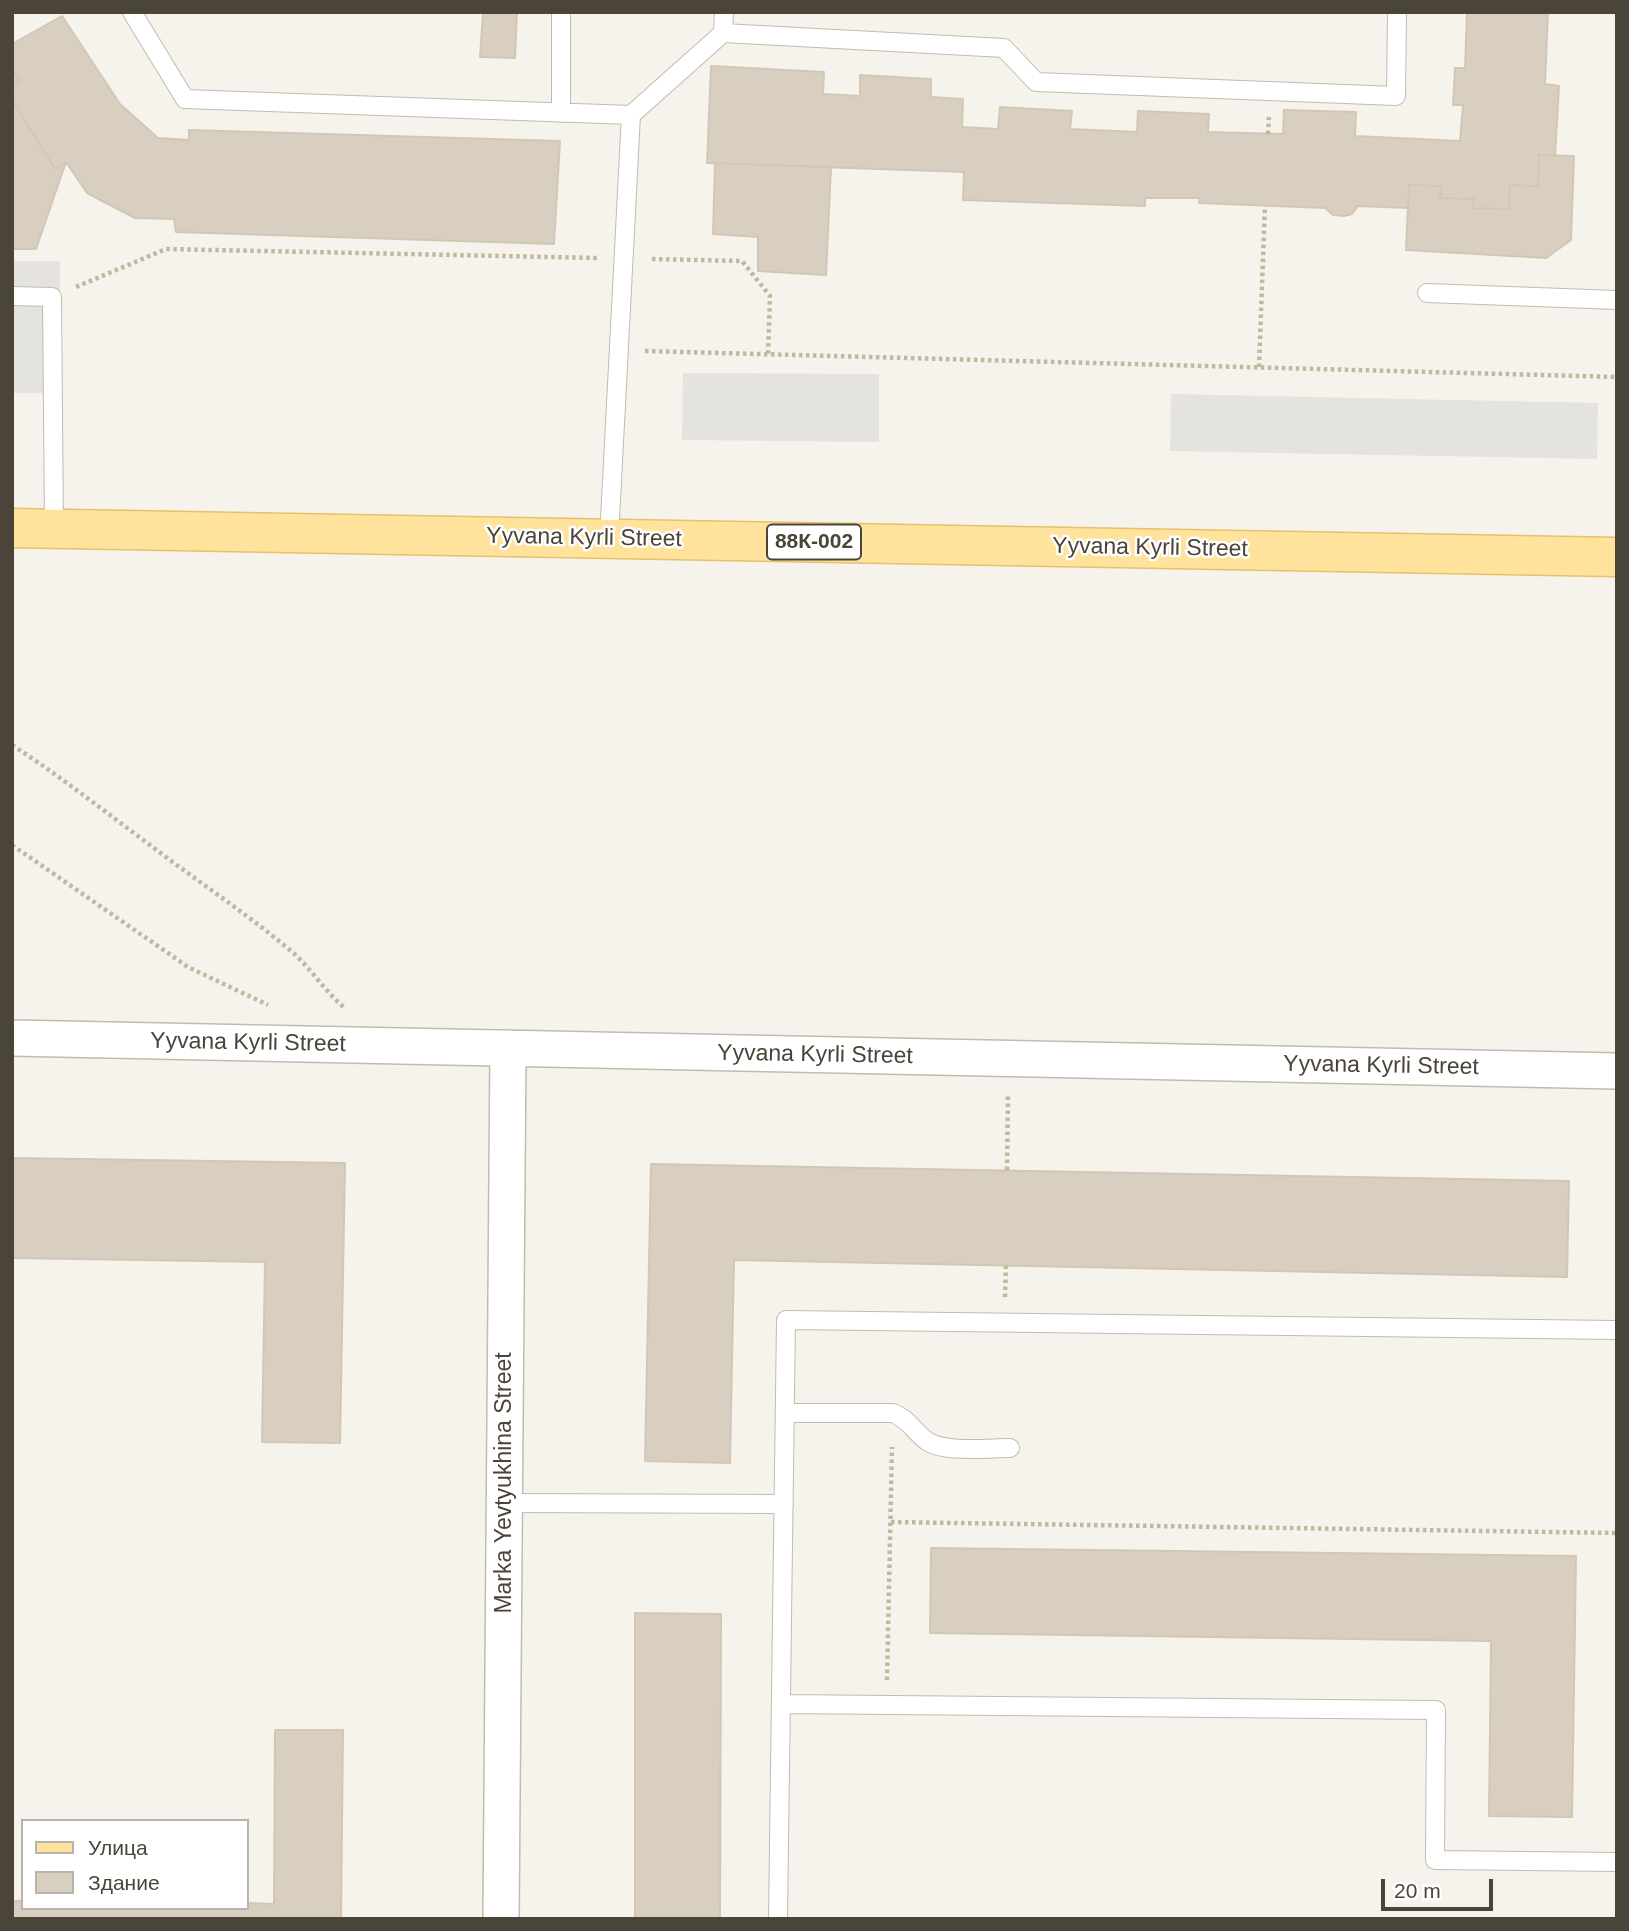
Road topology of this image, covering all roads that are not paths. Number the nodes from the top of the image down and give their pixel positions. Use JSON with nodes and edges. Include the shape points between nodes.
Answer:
{"nodes":[{"id":1,"x":132,"y":12,"type":"edge"},
{"id":2,"x":561,"y":12,"type":"edge"},
{"id":3,"x":724,"y":12,"type":"edge"},
{"id":4,"x":1397,"y":12,"type":"edge"},
{"id":5,"x":723,"y":33,"type":"junction"},
{"id":6,"x":561,"y":113,"type":"junction"},
{"id":7,"x":631,"y":115,"type":"junction"},
{"id":8,"x":1427,"y":293,"type":"dead end"},
{"id":9,"x":12,"y":296,"type":"edge"},
{"id":10,"x":1617,"y":300,"type":"edge"},
{"id":11,"x":12,"y":528,"type":"edge"},
{"id":12,"x":54,"y":529,"type":"junction"},
{"id":13,"x":609,"y":539,"type":"junction"},
{"id":14,"x":1617,"y":557,"type":"edge"},
{"id":15,"x":12,"y":1038,"type":"edge"},
{"id":16,"x":508,"y":1048,"type":"junction"},
{"id":17,"x":1617,"y":1071,"type":"edge"},
{"id":18,"x":1617,"y":1330,"type":"edge"},
{"id":19,"x":786,"y":1413,"type":"junction"},
{"id":20,"x":1010,"y":1448,"type":"dead end"},
{"id":21,"x":505,"y":1503,"type":"junction"},
{"id":22,"x":785,"y":1504,"type":"junction"},
{"id":23,"x":782,"y":1704,"type":"junction"},
{"id":24,"x":1617,"y":1862,"type":"edge"},
{"id":25,"x":501,"y":1919,"type":"edge"},
{"id":26,"x":778,"y":1919,"type":"edge"}],
"edges":[{"from":1,"to":6,"type":"lane","via":[[185,99]]},
{"from":2,"to":6,"type":"lane"},
{"from":3,"to":5,"type":"lane"},
{"from":4,"to":5,"type":"lane","via":[[1395,96],[1036,82],[1004,48]]},
{"from":5,"to":7,"type":"lane"},
{"from":6,"to":7,"type":"lane"},
{"from":7,"to":13,"type":"lane"},
{"from":8,"to":10,"type":"lane"},
{"from":9,"to":12,"type":"lane","via":[[52,297]]},
{"from":11,"to":12,"type":"main road","name":"Yyvana Kyrli Street","number":"88К-002"},
{"from":12,"to":13,"type":"main road","name":"Yyvana Kyrli Street","number":"88К-002"},
{"from":13,"to":14,"type":"main road","name":"Yyvana Kyrli Street","number":"88К-002"},
{"from":15,"to":16,"type":"street","name":"Yyvana Kyrli Street"},
{"from":16,"to":17,"type":"street","name":"Yyvana Kyrli Street"},
{"from":16,"to":21,"type":"street","name":"Marka Yevtyukhina Street"},
{"from":18,"to":19,"type":"lane","via":[[786,1320]]},
{"from":19,"to":20,"type":"lane","via":[[893,1413],[941,1448]]},
{"from":19,"to":22,"type":"lane"},
{"from":21,"to":22,"type":"lane"},
{"from":21,"to":25,"type":"street","name":"Marka Yevtyukhina Street"},
{"from":22,"to":23,"type":"lane"},
{"from":23,"to":24,"type":"lane","via":[[1436,1710],[1435,1860]]},
{"from":23,"to":26,"type":"lane"}]}
